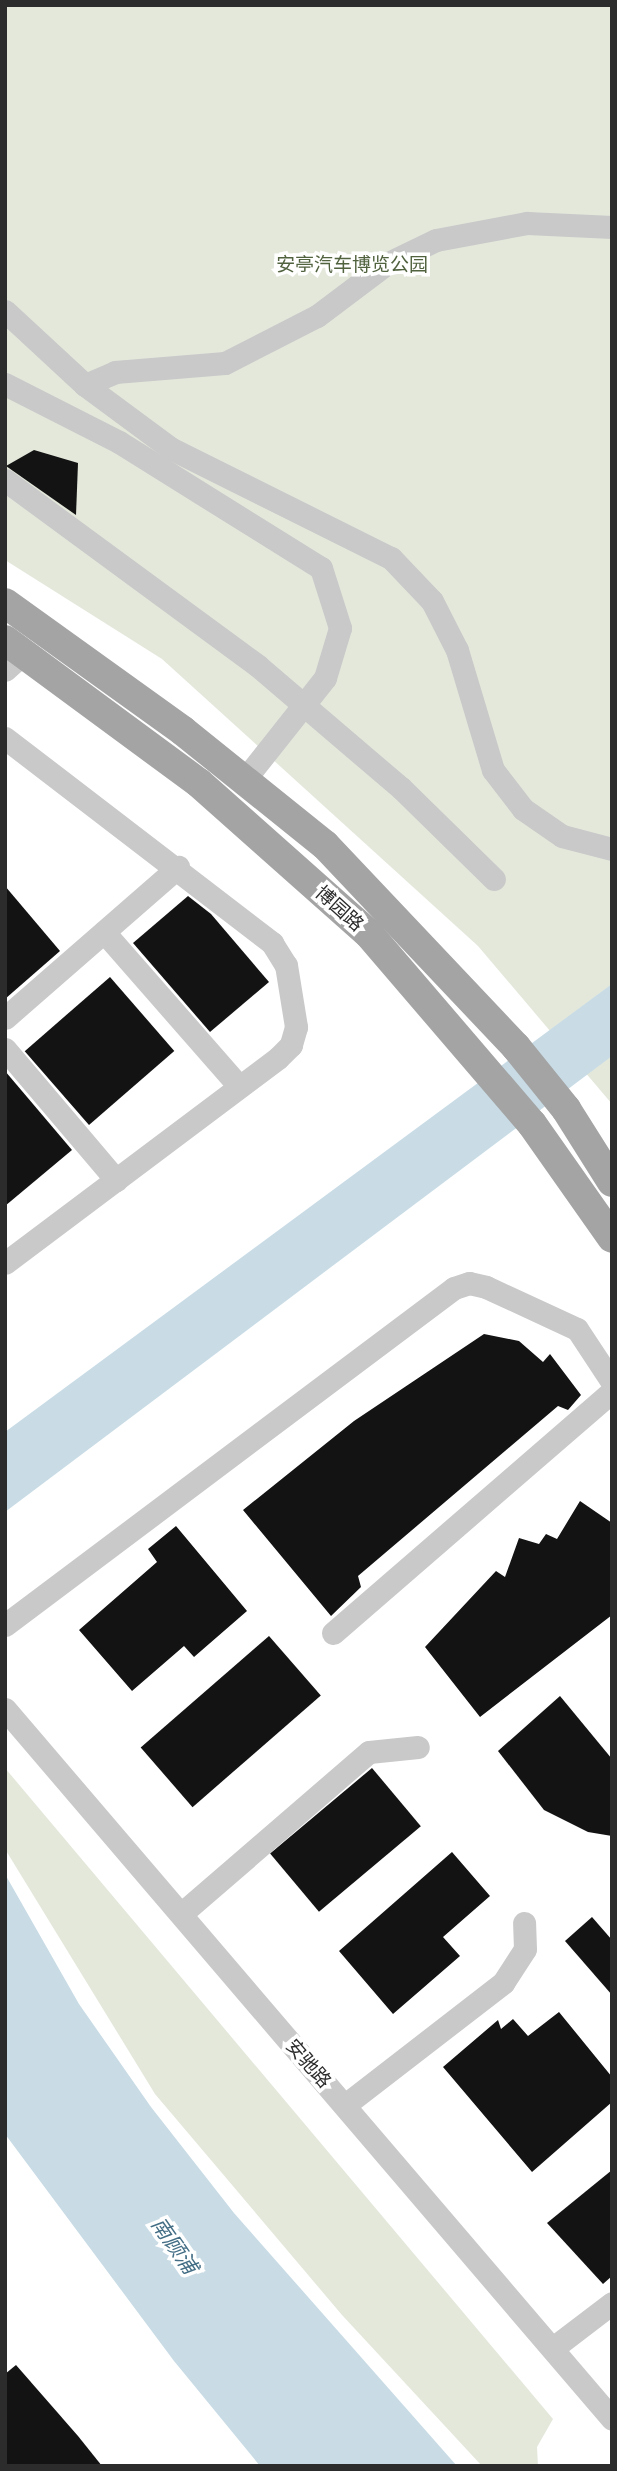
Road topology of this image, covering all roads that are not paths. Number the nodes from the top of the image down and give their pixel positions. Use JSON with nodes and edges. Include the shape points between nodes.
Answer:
{"nodes":[{"id":1,"x":612,"y":227,"type":"edge"},
{"id":2,"x":5,"y":311,"type":"edge"},
{"id":3,"x":5,"y":384,"type":"edge"},
{"id":4,"x":85,"y":385,"type":"junction"},
{"id":5,"x":5,"y":480,"type":"edge"},
{"id":6,"x":5,"y":603,"type":"edge"},
{"id":7,"x":12,"y":654,"type":"edge"},
{"id":8,"x":304,"y":706,"type":"junction"},
{"id":9,"x":5,"y":738,"type":"edge"},
{"id":10,"x":245,"y":779,"type":"junction"},
{"id":11,"x":612,"y":849,"type":"edge"},
{"id":12,"x":178,"y":867,"type":"junction"},
{"id":13,"x":495,"y":879,"type":"dead end"},
{"id":14,"x":104,"y":932,"type":"junction"},
{"id":15,"x":5,"y":1018,"type":"edge"},
{"id":16,"x":5,"y":1049,"type":"edge"},
{"id":17,"x":239,"y":1086,"type":"junction"},
{"id":18,"x":116,"y":1180,"type":"junction"},
{"id":19,"x":612,"y":1182,"type":"edge"},
{"id":20,"x":612,"y":1238,"type":"edge"},
{"id":21,"x":5,"y":1263,"type":"edge"},
{"id":22,"x":612,"y":1382,"type":"edge"},
{"id":23,"x":612,"y":1391,"type":"edge"},
{"id":24,"x":5,"y":1625,"type":"edge"},
{"id":25,"x":333,"y":1633,"type":"dead end"},
{"id":26,"x":5,"y":1709,"type":"edge"},
{"id":27,"x":418,"y":1747,"type":"dead end"},
{"id":28,"x":181,"y":1914,"type":"junction"},
{"id":29,"x":524,"y":1923,"type":"dead end"},
{"id":30,"x":345,"y":2105,"type":"junction"},
{"id":31,"x":612,"y":2303,"type":"edge"},
{"id":32,"x":553,"y":2348,"type":"junction"},
{"id":33,"x":612,"y":2419,"type":"edge"}],
"edges":[{"from":1,"to":4,"type":"street","via":[[527,223],[436,240],[386,264],[317,316],[225,363],[115,372]]},
{"from":2,"to":4,"type":"street"},
{"from":3,"to":8,"type":"street","via":[[119,442],[321,568],[340,628],[325,678]]},
{"from":4,"to":11,"type":"street","via":[[170,448],[390,558],[432,601],[457,650],[494,770],[523,809],[562,836]]},
{"from":5,"to":8,"type":"street"},
{"from":6,"to":10,"type":"main road","name":"博园路"},
{"from":7,"to":20,"type":"main road","name":"博园路","via":[[255,829],[369,934],[494,1076]]},
{"from":8,"to":10,"type":"street"},
{"from":8,"to":13,"type":"street"},
{"from":9,"to":12,"type":"street"},
{"from":10,"to":19,"type":"main road","name":"博园路","via":[[325,845],[516,1047],[566,1109]]},
{"from":12,"to":14,"type":"street"},
{"from":12,"to":17,"type":"street","via":[[272,943],[286,965],[296,1008],[291,1045]]},
{"from":14,"to":15,"type":"street"},
{"from":14,"to":17,"type":"street"},
{"from":16,"to":18,"type":"street"},
{"from":17,"to":18,"type":"street"},
{"from":18,"to":21,"type":"street"},
{"from":22,"to":24,"type":"street","via":[[576,1329],[486,1287],[469,1283],[454,1288]]},
{"from":23,"to":25,"type":"street"},
{"from":26,"to":28,"type":"street","name":"安驰路"},
{"from":27,"to":28,"type":"street","via":[[369,1752]]},
{"from":28,"to":30,"type":"street","name":"安驰路"},
{"from":29,"to":30,"type":"street","via":[[525,1949],[503,1983]]},
{"from":30,"to":32,"type":"street","name":"安驰路"},
{"from":31,"to":32,"type":"street"},
{"from":32,"to":33,"type":"street","name":"安驰路"}]}
